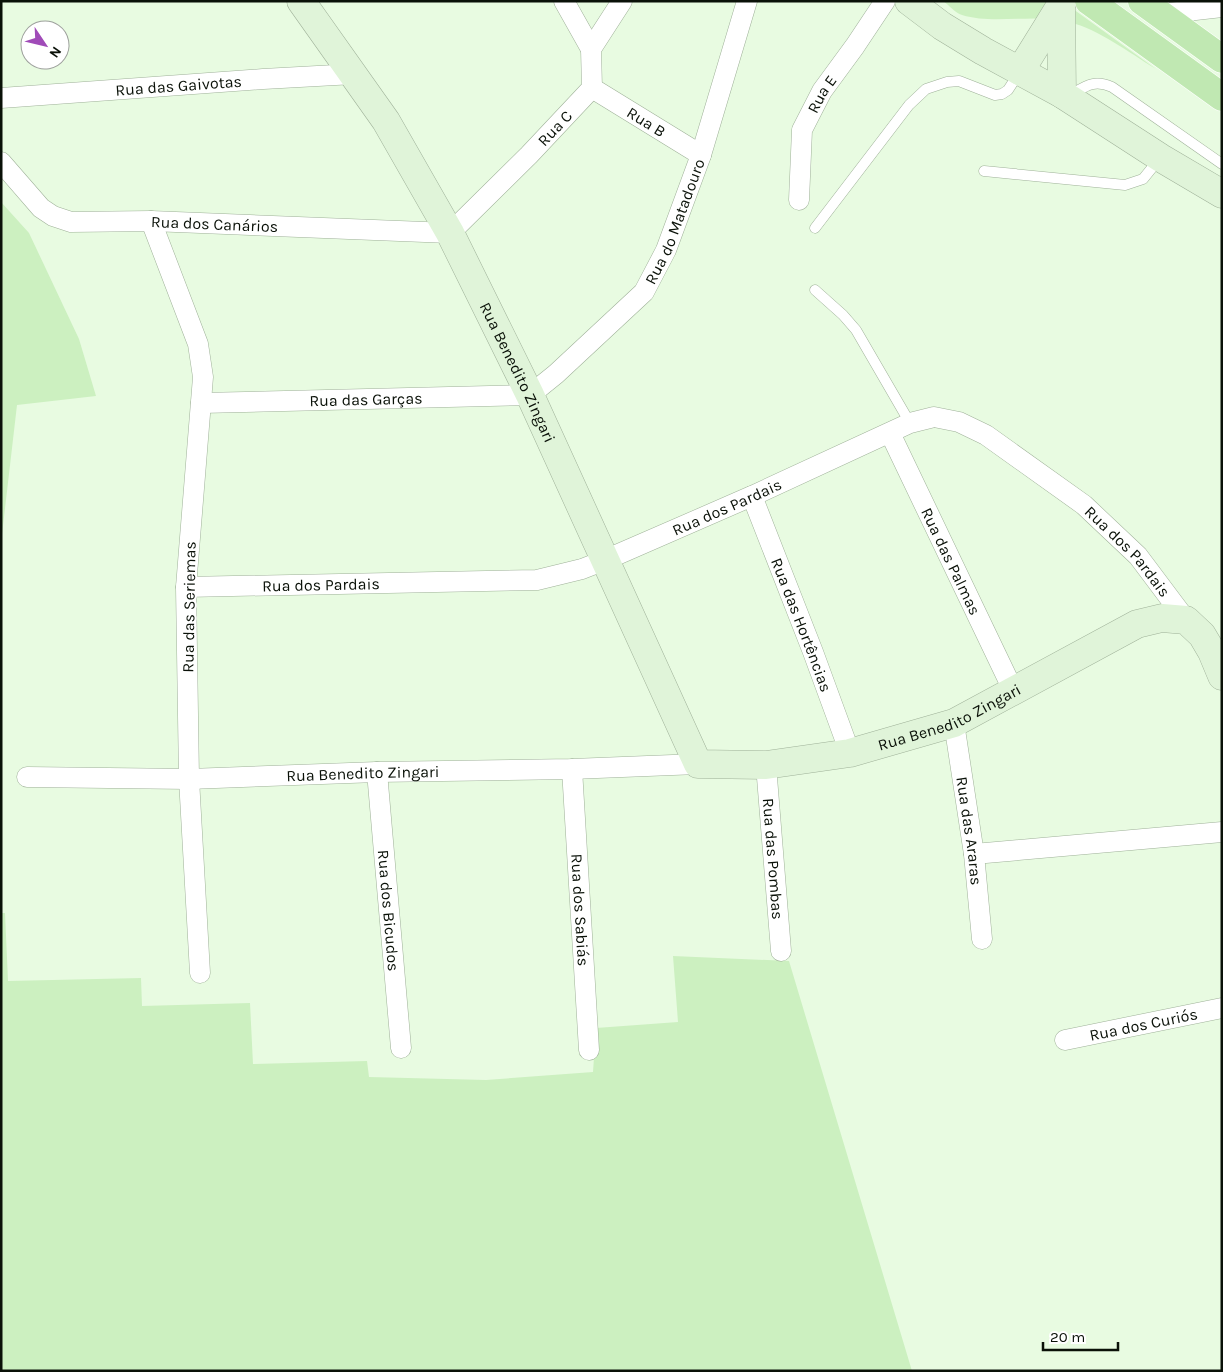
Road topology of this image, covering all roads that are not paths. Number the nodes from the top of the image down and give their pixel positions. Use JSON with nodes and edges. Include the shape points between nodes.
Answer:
{"nodes":[{"id":1,"x":301,"y":1,"type":"edge"},
{"id":2,"x":564,"y":1,"type":"edge"},
{"id":3,"x":622,"y":1,"type":"edge"},
{"id":4,"x":747,"y":1,"type":"edge"},
{"id":5,"x":885,"y":1,"type":"edge"},
{"id":6,"x":909,"y":1,"type":"edge"},
{"id":7,"x":1089,"y":1,"type":"edge"},
{"id":8,"x":1062,"y":3,"type":"edge"},
{"id":9,"x":1222,"y":7,"type":"edge"},
{"id":10,"x":1151,"y":8,"type":"edge"},
{"id":11,"x":591,"y":49,"type":"junction"},
{"id":12,"x":1222,"y":59,"type":"edge"},
{"id":13,"x":1020,"y":71,"type":"junction"},
{"id":14,"x":354,"y":74,"type":"junction"},
{"id":15,"x":592,"y":88,"type":"junction"},
{"id":16,"x":1064,"y":96,"type":"junction"},
{"id":17,"x":1222,"y":97,"type":"edge"},
{"id":18,"x":1,"y":98,"type":"edge"},
{"id":19,"x":701,"y":155,"type":"junction"},
{"id":20,"x":1161,"y":158,"type":"junction"},
{"id":21,"x":1,"y":162,"type":"edge"},
{"id":22,"x":1222,"y":164,"type":"edge"},
{"id":23,"x":984,"y":171,"type":"dead end"},
{"id":24,"x":1222,"y":194,"type":"edge"},
{"id":25,"x":799,"y":200,"type":"dead end"},
{"id":26,"x":151,"y":221,"type":"junction"},
{"id":27,"x":815,"y":228,"type":"dead end"},
{"id":28,"x":450,"y":233,"type":"junction"},
{"id":29,"x":815,"y":290,"type":"dead end"},
{"id":30,"x":530,"y":395,"type":"junction"},
{"id":31,"x":201,"y":403,"type":"junction"},
{"id":32,"x":910,"y":423,"type":"junction"},
{"id":33,"x":890,"y":434,"type":"junction"},
{"id":34,"x":752,"y":496,"type":"junction"},
{"id":35,"x":605,"y":560,"type":"junction"},
{"id":36,"x":186,"y":587,"type":"junction"},
{"id":37,"x":1186,"y":620,"type":"junction"},
{"id":38,"x":1222,"y":676,"type":"edge"},
{"id":39,"x":1013,"y":690,"type":"junction"},
{"id":40,"x":954,"y":723,"type":"junction"},
{"id":41,"x":850,"y":753,"type":"junction"},
{"id":42,"x":698,"y":764,"type":"junction"},
{"id":43,"x":766,"y":765,"type":"junction"},
{"id":44,"x":572,"y":769,"type":"junction"},
{"id":45,"x":377,"y":772,"type":"junction"},
{"id":46,"x":27,"y":778,"type":"dead end"},
{"id":47,"x":189,"y":779,"type":"junction"},
{"id":48,"x":1222,"y":832,"type":"edge"},
{"id":49,"x":974,"y":854,"type":"junction"},
{"id":50,"x":982,"y":940,"type":"dead end"},
{"id":51,"x":781,"y":951,"type":"dead end"},
{"id":52,"x":200,"y":973,"type":"dead end"},
{"id":53,"x":1222,"y":1008,"type":"edge"},
{"id":54,"x":1065,"y":1040,"type":"dead end"},
{"id":55,"x":401,"y":1048,"type":"dead end"},
{"id":56,"x":589,"y":1050,"type":"dead end"}],
"edges":[{"from":1,"to":14,"type":"street","name":"Rua Benedito Zingari"},
{"from":2,"to":11,"type":"street"},
{"from":3,"to":11,"type":"street"},
{"from":4,"to":19,"type":"street","name":"Rua do Matadouro"},
{"from":5,"to":25,"type":"street","name":"Rua E","via":[[822,90],[802,130]]},
{"from":6,"to":13,"type":"street","via":[[942,26]]},
{"from":7,"to":17,"type":"main road"},
{"from":8,"to":13,"type":"street"},
{"from":8,"to":16,"type":"street"},
{"from":9,"to":10,"type":"street"},
{"from":10,"to":12,"type":"main road"},
{"from":11,"to":15,"type":"street"},
{"from":13,"to":16,"type":"street"},
{"from":13,"to":27,"type":"lane","via":[[1002,94],[990,94],[959,81],[926,89],[910,105]]},
{"from":14,"to":18,"type":"street","name":"Rua das Gaivotas"},
{"from":14,"to":28,"type":"street","name":"Rua Benedito Zingari","via":[[386,121]]},
{"from":15,"to":19,"type":"street","name":"Rua B"},
{"from":15,"to":28,"type":"street","name":"Rua C"},
{"from":16,"to":20,"type":"street"},
{"from":16,"to":22,"type":"lane","via":[[1090,84],[1103,82]]},
{"from":19,"to":30,"type":"street","name":"Rua do Matadouro","via":[[666,250],[644,292]]},
{"from":20,"to":23,"type":"lane","via":[[1143,178],[1125,185]]},
{"from":20,"to":24,"type":"street"},
{"from":21,"to":26,"type":"street","name":"Rua dos Canários","via":[[41,208],[53,216],[71,222]]},
{"from":26,"to":28,"type":"street","name":"Rua dos Canários"},
{"from":26,"to":31,"type":"street","name":"Rua das Seriemas","via":[[198,344],[203,377]]},
{"from":28,"to":30,"type":"street","name":"Rua Benedito Zingari"},
{"from":29,"to":32,"type":"lane","via":[[856,330]]},
{"from":30,"to":31,"type":"street","name":"Rua das Garças"},
{"from":30,"to":35,"type":"street","name":"Rua Benedito Zingari"},
{"from":31,"to":36,"type":"street","name":"Rua das Seriemas"},
{"from":32,"to":33,"type":"street","name":"Rua dos Pardais"},
{"from":32,"to":37,"type":"street","name":"Rua dos Pardais","via":[[934,418],[959,422],[986,436],[1032,468],[1084,506],[1138,556]]},
{"from":33,"to":34,"type":"street","name":"Rua dos Pardais"},
{"from":33,"to":39,"type":"street","name":"Rua das Palmas"},
{"from":34,"to":35,"type":"street","name":"Rua dos Pardais"},
{"from":34,"to":41,"type":"street","name":"Rua das Hortências"},
{"from":35,"to":36,"type":"street","name":"Rua dos Pardais","via":[[537,580]]},
{"from":35,"to":42,"type":"street","name":"Rua Benedito Zingari"},
{"from":36,"to":47,"type":"street","name":"Rua das Seriemas"},
{"from":37,"to":38,"type":"street","via":[[1202,636]]},
{"from":37,"to":39,"type":"street","name":"Rua Benedito Zingari","via":[[1162,618],[1137,624]]},
{"from":39,"to":40,"type":"street","name":"Rua Benedito Zingari"},
{"from":40,"to":41,"type":"street","name":"Rua Benedito Zingari"},
{"from":40,"to":49,"type":"street","name":"Rua das Araras"},
{"from":41,"to":43,"type":"street","name":"Rua Benedito Zingari"},
{"from":42,"to":43,"type":"street","name":"Rua Benedito Zingari"},
{"from":42,"to":44,"type":"street","name":"Rua Benedito Zingari"},
{"from":43,"to":51,"type":"street","name":"Rua das Pombas"},
{"from":44,"to":45,"type":"street","name":"Rua Benedito Zingari"},
{"from":44,"to":56,"type":"street","name":"Rua dos Sabiás"},
{"from":45,"to":47,"type":"street","name":"Rua Benedito Zingari"},
{"from":45,"to":55,"type":"street","name":"Rua dos Bicudos"},
{"from":46,"to":47,"type":"street","name":"Rua Benedito Zingari"},
{"from":47,"to":52,"type":"street","name":"Rua das Seriemas"},
{"from":48,"to":49,"type":"street"},
{"from":49,"to":50,"type":"street","name":"Rua das Araras"},
{"from":53,"to":54,"type":"street","name":"Rua dos Curiós"}]}
